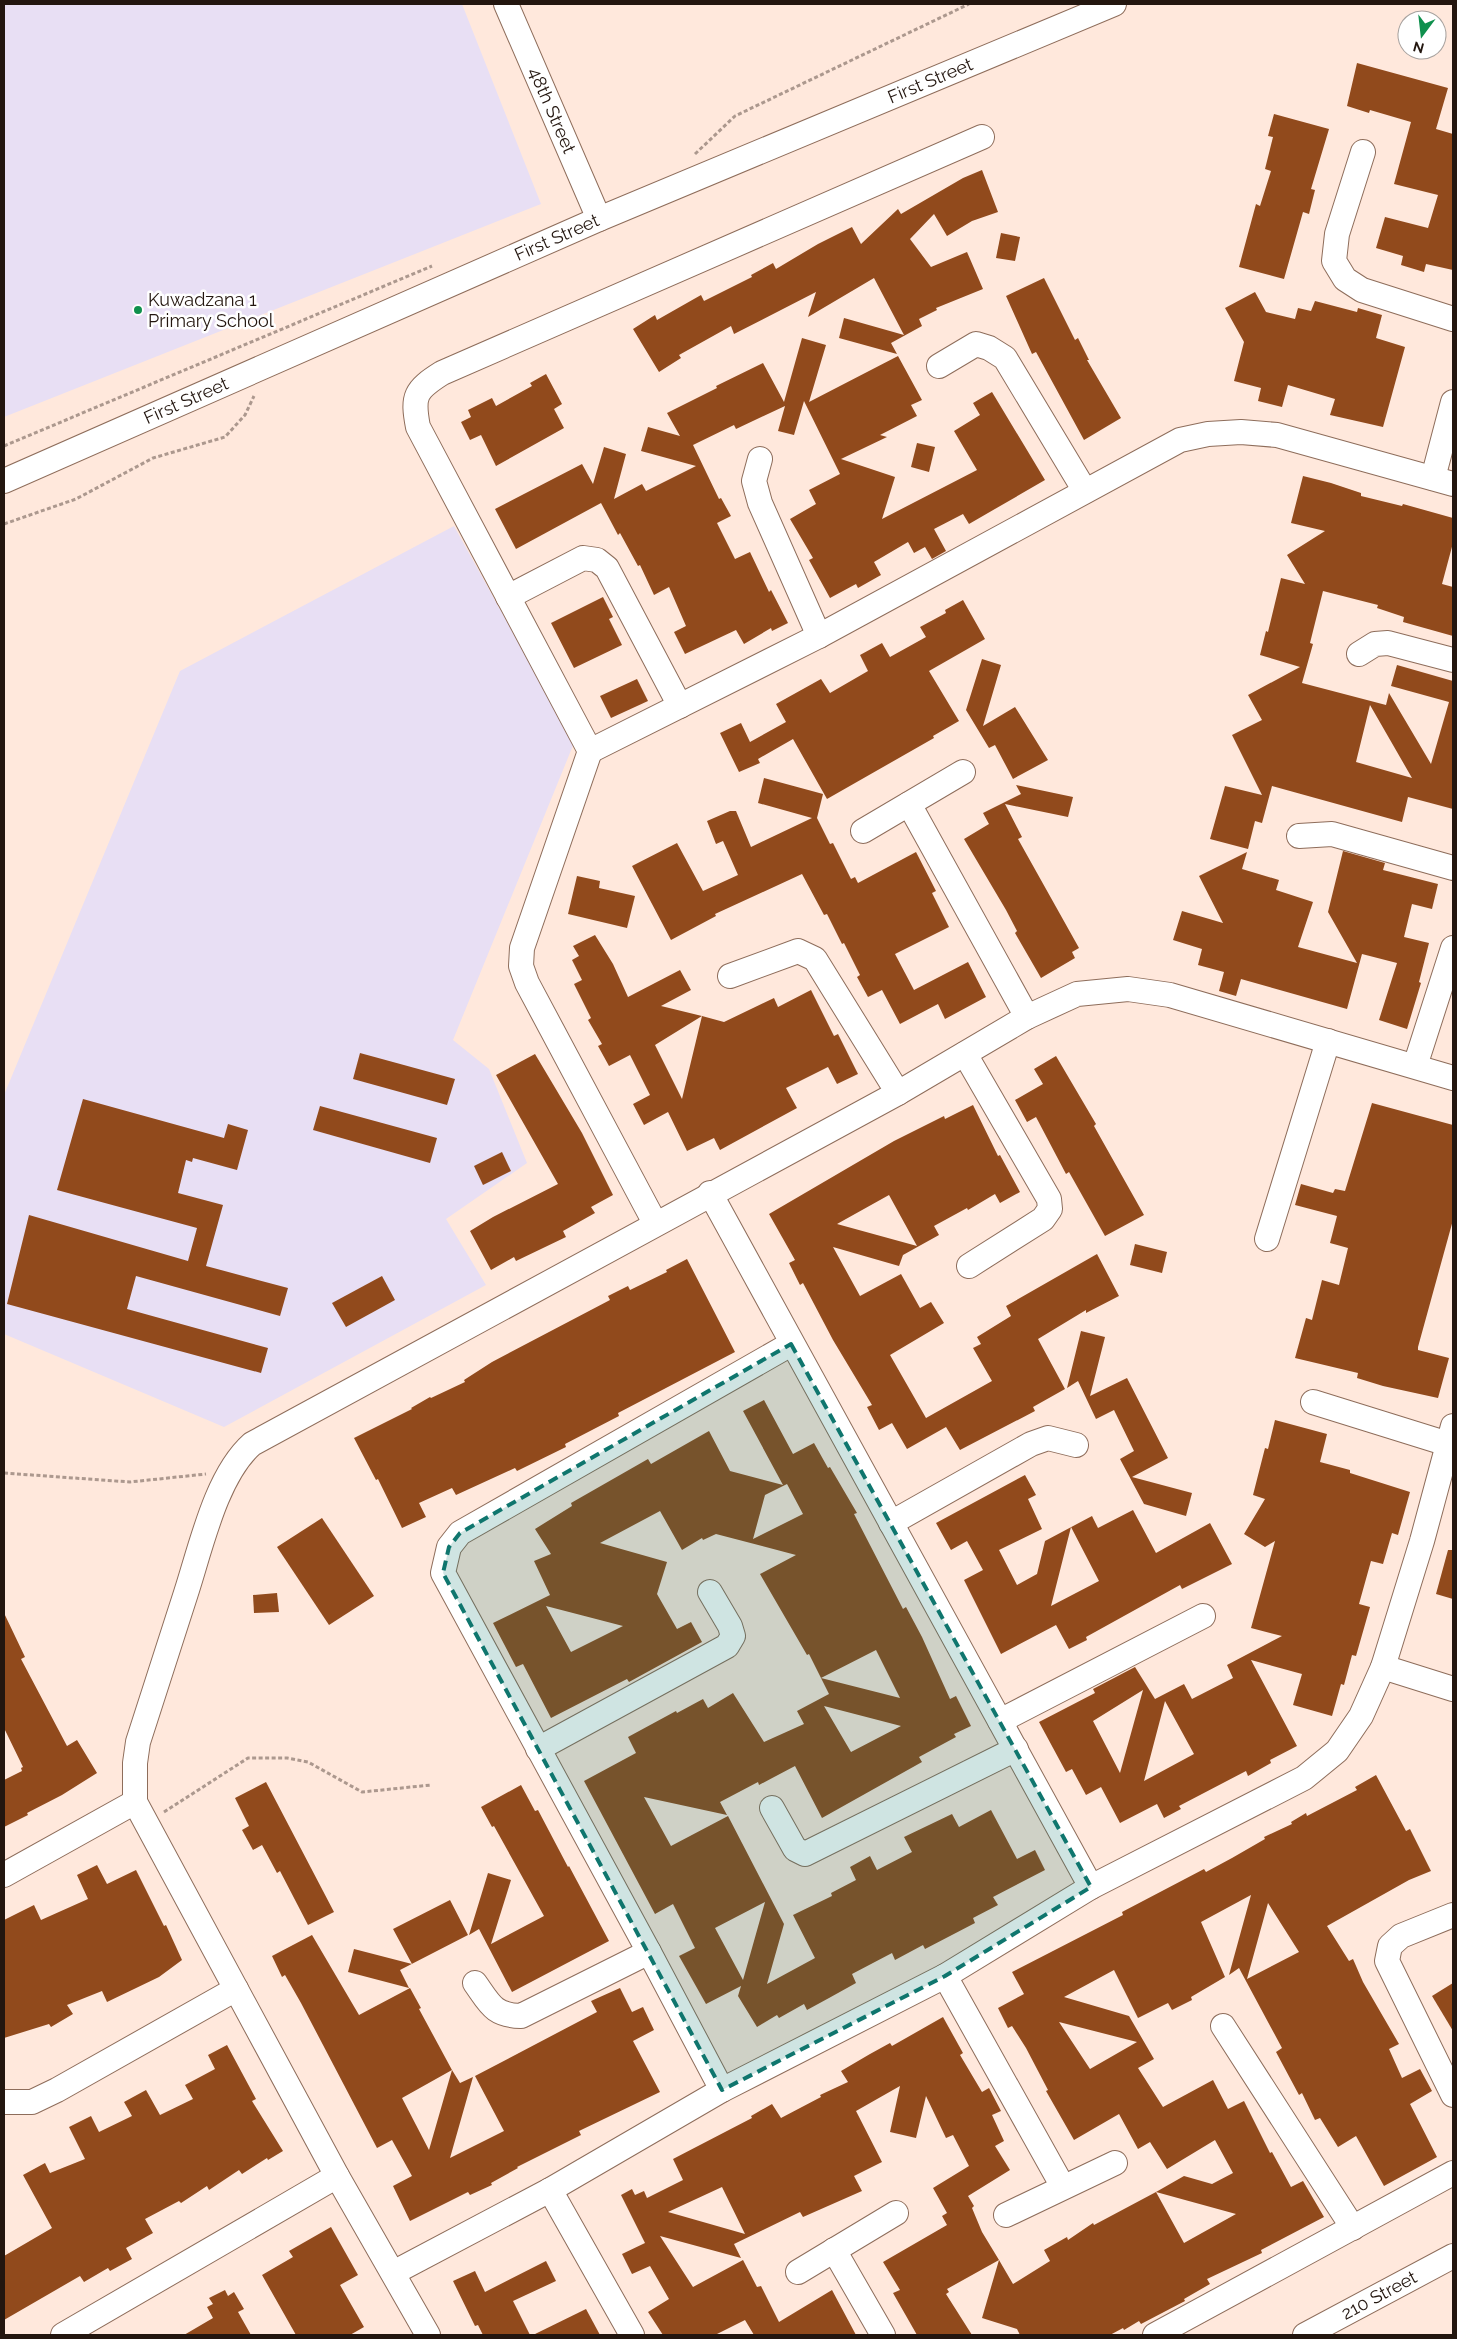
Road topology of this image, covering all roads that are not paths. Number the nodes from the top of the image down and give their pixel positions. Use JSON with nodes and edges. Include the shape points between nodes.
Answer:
{"nodes":[{"id":1,"x":506,"y":4,"type":"edge"},
{"id":2,"x":1114,"y":4,"type":"edge"},
{"id":3,"x":982,"y":137,"type":"dead end"},
{"id":4,"x":1363,"y":152,"type":"dead end"},
{"id":5,"x":599,"y":219,"type":"junction"},
{"id":6,"x":1453,"y":319,"type":"edge"},
{"id":7,"x":939,"y":366,"type":"dead end"},
{"id":8,"x":1453,"y":402,"type":"edge"},
{"id":9,"x":760,"y":459,"type":"dead end"},
{"id":10,"x":4,"y":481,"type":"edge"},
{"id":11,"x":1443,"y":481,"type":"edge"},
{"id":12,"x":1085,"y":491,"type":"junction"},
{"id":13,"x":508,"y":597,"type":"junction"},
{"id":14,"x":819,"y":636,"type":"junction"},
{"id":15,"x":1359,"y":654,"type":"dead end"},
{"id":16,"x":1453,"y":660,"type":"edge"},
{"id":17,"x":680,"y":706,"type":"junction"},
{"id":18,"x":590,"y":751,"type":"junction"},
{"id":19,"x":963,"y":772,"type":"dead end"},
{"id":20,"x":909,"y":804,"type":"junction"},
{"id":21,"x":863,"y":830,"type":"dead end"},
{"id":22,"x":1299,"y":836,"type":"dead end"},
{"id":23,"x":1453,"y":868,"type":"edge"},
{"id":24,"x":1453,"y":948,"type":"edge"},
{"id":25,"x":730,"y":976,"type":"dead end"},
{"id":26,"x":1027,"y":1017,"type":"junction"},
{"id":27,"x":1328,"y":1041,"type":"junction"},
{"id":28,"x":965,"y":1054,"type":"junction"},
{"id":29,"x":1415,"y":1066,"type":"junction"},
{"id":30,"x":1453,"y":1078,"type":"edge"},
{"id":31,"x":898,"y":1092,"type":"junction"},
{"id":32,"x":710,"y":1193,"type":"junction"},
{"id":33,"x":655,"y":1223,"type":"junction"},
{"id":34,"x":1267,"y":1239,"type":"dead end"},
{"id":35,"x":970,"y":1266,"type":"dead end"},
{"id":36,"x":791,"y":1344,"type":"junction"},
{"id":37,"x":1313,"y":1402,"type":"dead end"},
{"id":38,"x":1451,"y":1435,"type":"edge"},
{"id":39,"x":1076,"y":1445,"type":"dead end"},
{"id":40,"x":891,"y":1523,"type":"junction"},
{"id":41,"x":710,"y":1592,"type":"dead end"},
{"id":42,"x":1203,"y":1616,"type":"dead end"},
{"id":43,"x":1383,"y":1667,"type":"junction"},
{"id":44,"x":1453,"y":1688,"type":"edge"},
{"id":45,"x":1000,"y":1721,"type":"junction"},
{"id":46,"x":538,"y":1749,"type":"junction"},
{"id":47,"x":1016,"y":1749,"type":"junction"},
{"id":48,"x":135,"y":1802,"type":"junction"},
{"id":49,"x":772,"y":1808,"type":"dead end"},
{"id":50,"x":4,"y":1875,"type":"edge"},
{"id":51,"x":1091,"y":1887,"type":"junction"},
{"id":52,"x":1453,"y":1915,"type":"edge"},
{"id":53,"x":649,"y":1952,"type":"junction"},
{"id":54,"x":945,"y":1976,"type":"junction"},
{"id":55,"x":475,"y":1983,"type":"dead end"},
{"id":56,"x":236,"y":1989,"type":"junction"},
{"id":57,"x":1223,"y":2026,"type":"dead end"},
{"id":58,"x":722,"y":2090,"type":"junction"},
{"id":59,"x":1453,"y":2095,"type":"edge"},
{"id":60,"x":4,"y":2102,"type":"edge"},
{"id":61,"x":1115,"y":2163,"type":"dead end"},
{"id":62,"x":1453,"y":2173,"type":"edge"},
{"id":63,"x":337,"y":2176,"type":"junction"},
{"id":64,"x":1064,"y":2188,"type":"junction"},
{"id":65,"x":550,"y":2190,"type":"junction"},
{"id":66,"x":896,"y":2213,"type":"dead end"},
{"id":67,"x":1006,"y":2215,"type":"dead end"},
{"id":68,"x":1353,"y":2228,"type":"junction"},
{"id":69,"x":834,"y":2250,"type":"junction"},
{"id":70,"x":1453,"y":2256,"type":"edge"},
{"id":71,"x":798,"y":2272,"type":"dead end"},
{"id":72,"x":393,"y":2273,"type":"junction"},
{"id":73,"x":63,"y":2335,"type":"edge"},
{"id":74,"x":428,"y":2335,"type":"edge"},
{"id":75,"x":632,"y":2335,"type":"edge"},
{"id":76,"x":882,"y":2335,"type":"edge"},
{"id":77,"x":1155,"y":2335,"type":"edge"},
{"id":78,"x":1305,"y":2335,"type":"edge"}],
"edges":[{"from":1,"to":5,"type":"street","name":"48th Street"},
{"from":2,"to":5,"type":"street","name":"First Street"},
{"from":3,"to":13,"type":"street","via":[[442,373],[423,385],[414,405],[418,427]]},
{"from":4,"to":6,"type":"street","via":[[1337,234],[1334,261],[1345,279],[1362,290]]},
{"from":5,"to":10,"type":"street","name":"First Street"},
{"from":7,"to":12,"type":"street","via":[[976,344],[1005,358]]},
{"from":8,"to":11,"type":"street"},
{"from":9,"to":14,"type":"street","via":[[754,481],[760,503]]},
{"from":11,"to":12,"type":"street","via":[[1277,435],[1241,432],[1180,440]]},
{"from":12,"to":14,"type":"street"},
{"from":13,"to":17,"type":"street","via":[[583,558],[597,560],[607,568]]},
{"from":13,"to":18,"type":"street"},
{"from":14,"to":17,"type":"street"},
{"from":15,"to":16,"type":"street","via":[[1376,644],[1388,643]]},
{"from":17,"to":18,"type":"street"},
{"from":18,"to":33,"type":"street","via":[[522,948],[521,966]]},
{"from":19,"to":20,"type":"street"},
{"from":20,"to":21,"type":"street"},
{"from":20,"to":26,"type":"street"},
{"from":22,"to":23,"type":"street","via":[[1332,834]]},
{"from":24,"to":29,"type":"street"},
{"from":25,"to":31,"type":"street","via":[[798,951],[815,959]]},
{"from":26,"to":27,"type":"street","via":[[1078,994],[1128,989],[1170,995]]},
{"from":26,"to":28,"type":"street"},
{"from":27,"to":29,"type":"street"},
{"from":27,"to":34,"type":"street"},
{"from":28,"to":31,"type":"street"},
{"from":28,"to":35,"type":"street","via":[[1049,1199],[1050,1209],[1043,1219]]},
{"from":29,"to":30,"type":"street"},
{"from":31,"to":32,"type":"street"},
{"from":32,"to":33,"type":"street"},
{"from":32,"to":36,"type":"street"},
{"from":33,"to":48,"type":"street","via":[[252,1444],[240,1454],[228,1472],[206,1530],[138,1742]]},
{"from":36,"to":40,"type":"street"},
{"from":36,"to":46,"type":"street","via":[[460,1533],[449,1547],[443,1573]]},
{"from":37,"to":38,"type":"street"},
{"from":38,"to":43,"type":"street"},
{"from":39,"to":40,"type":"street","via":[[1048,1438],[1031,1444]]},
{"from":40,"to":45,"type":"street"},
{"from":41,"to":46,"type":"street","via":[[730,1626],[733,1636],[727,1646]]},
{"from":42,"to":45,"type":"street"},
{"from":43,"to":44,"type":"street"},
{"from":43,"to":51,"type":"street","via":[[1361,1716],[1337,1751],[1304,1778]]},
{"from":45,"to":47,"type":"street"},
{"from":46,"to":53,"type":"street"},
{"from":47,"to":49,"type":"street","via":[[805,1854],[795,1849]]},
{"from":47,"to":51,"type":"street"},
{"from":48,"to":50,"type":"street"},
{"from":48,"to":56,"type":"street"},
{"from":51,"to":54,"type":"street"},
{"from":52,"to":59,"type":"street","via":[[1401,1936],[1390,1946],[1387,1961]]},
{"from":53,"to":55,"type":"street","via":[[521,2016],[495,2011]]},
{"from":53,"to":58,"type":"street"},
{"from":54,"to":58,"type":"street"},
{"from":54,"to":64,"type":"street"},
{"from":56,"to":60,"type":"street","via":[[57,2090],[32,2102]]},
{"from":56,"to":63,"type":"street"},
{"from":57,"to":68,"type":"street"},
{"from":58,"to":65,"type":"street"},
{"from":61,"to":64,"type":"street"},
{"from":62,"to":68,"type":"street"},
{"from":63,"to":72,"type":"street"},
{"from":63,"to":73,"type":"street"},
{"from":64,"to":67,"type":"street"},
{"from":65,"to":72,"type":"street"},
{"from":65,"to":75,"type":"street"},
{"from":66,"to":69,"type":"street"},
{"from":68,"to":77,"type":"street"},
{"from":69,"to":71,"type":"street"},
{"from":69,"to":76,"type":"street"},
{"from":70,"to":78,"type":"street","name":"210 Street"},
{"from":72,"to":74,"type":"street"}]}
